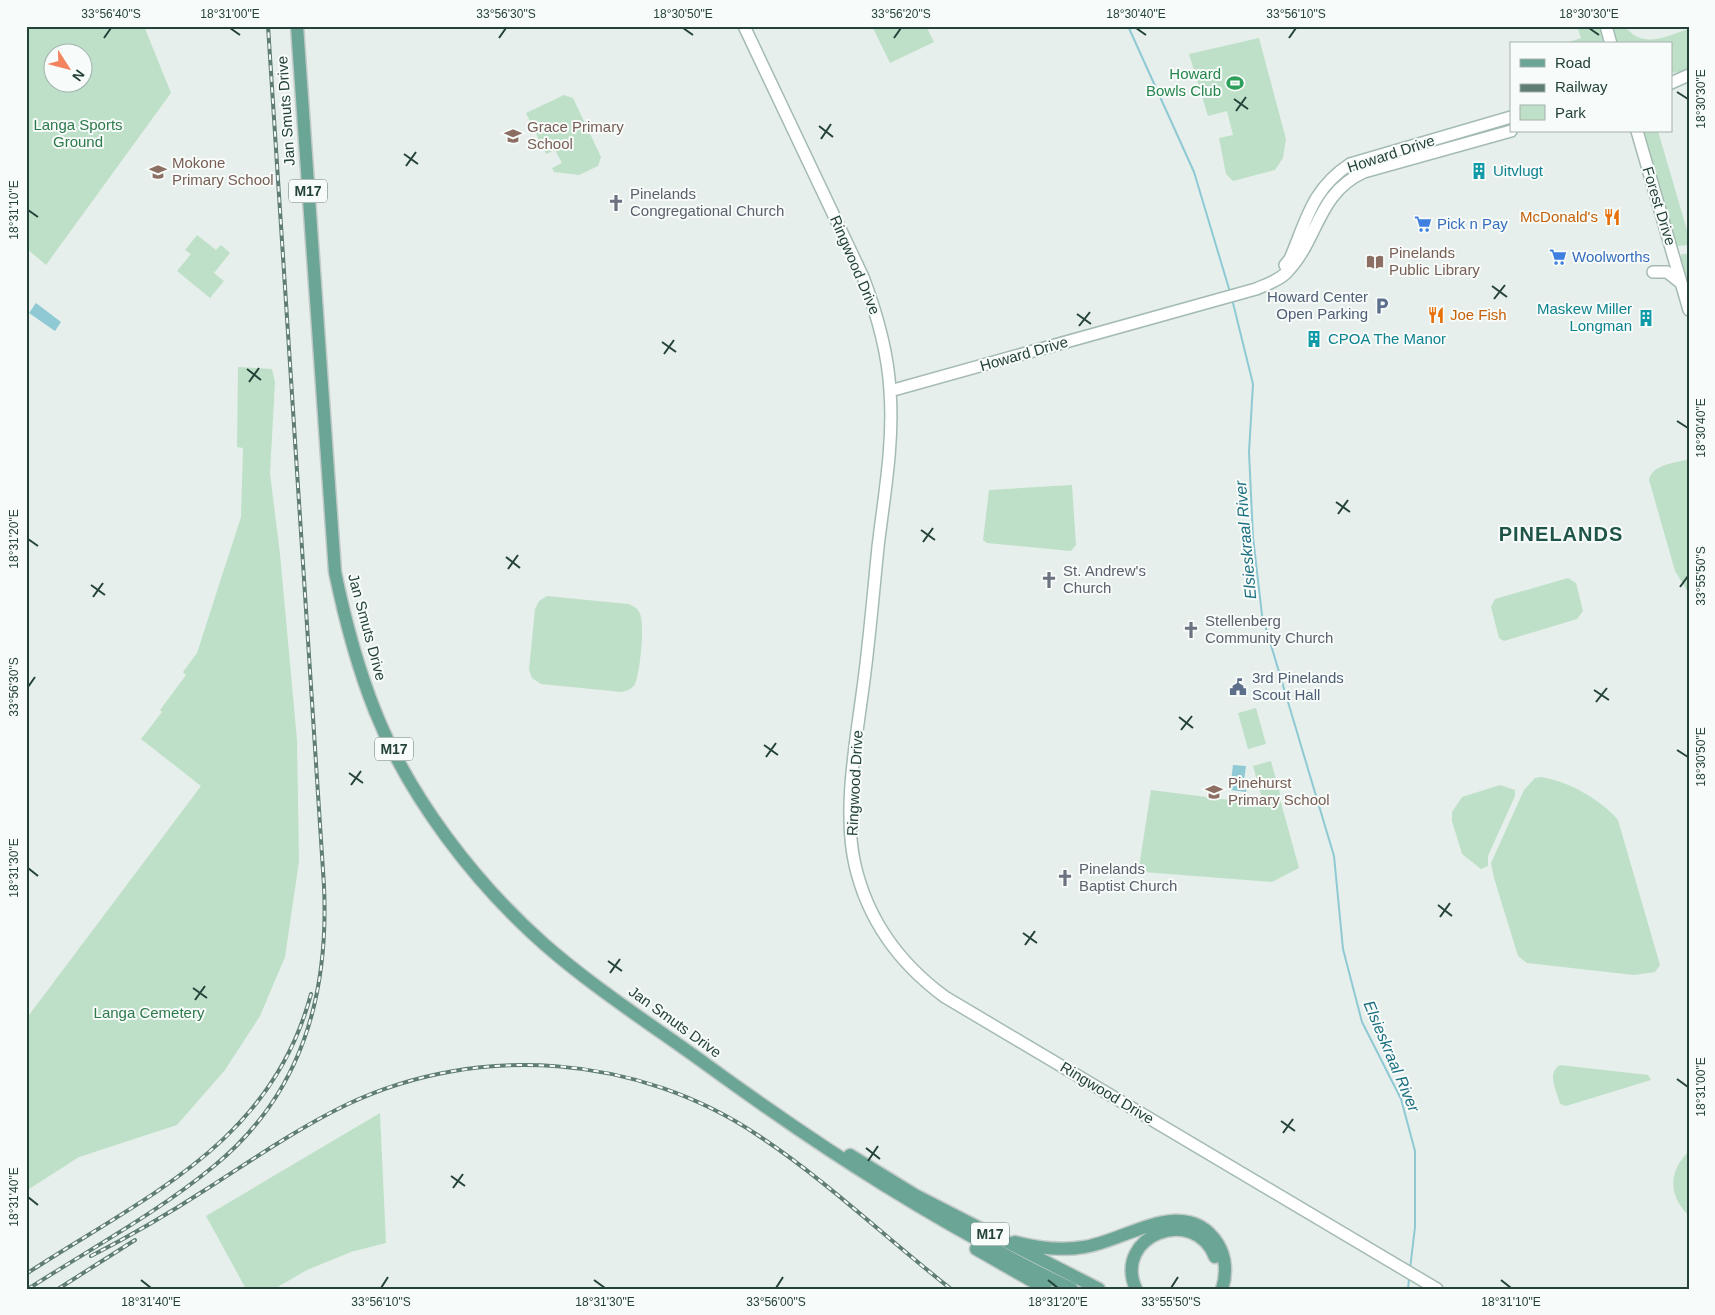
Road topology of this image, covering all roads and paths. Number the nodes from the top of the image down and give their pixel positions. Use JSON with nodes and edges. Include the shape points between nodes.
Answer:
{"nodes":[{"id":1,"x":297,"y":26,"type":"edge"},
{"id":2,"x":744,"y":26,"type":"edge"},
{"id":3,"x":1606,"y":26,"type":"edge"},
{"id":4,"x":1610,"y":42,"type":"edge"},
{"id":5,"x":1672,"y":75,"type":"edge"},
{"id":6,"x":1688,"y":76,"type":"edge"},
{"id":7,"x":1672,"y":83,"type":"edge"},
{"id":8,"x":1510,"y":117,"type":"edge"},
{"id":9,"x":1510,"y":131,"type":"edge"},
{"id":10,"x":1637,"y":132,"type":"edge"},
{"id":11,"x":1653,"y":272,"type":"dead end"},
{"id":12,"x":1271,"y":282,"type":"junction"},
{"id":13,"x":1681,"y":283,"type":"junction"},
{"id":14,"x":1689,"y":310,"type":"edge"},
{"id":15,"x":890,"y":391,"type":"junction"},
{"id":16,"x":733,"y":1084,"type":"junction"},
{"id":17,"x":913,"y":1204,"type":"junction"},
{"id":18,"x":987,"y":1232,"type":"junction"},
{"id":19,"x":1046,"y":1289,"type":"edge"},
{"id":20,"x":1072,"y":1289,"type":"edge"},
{"id":21,"x":1099,"y":1289,"type":"edge"},
{"id":22,"x":1136,"y":1289,"type":"edge"},
{"id":23,"x":1214,"y":1289,"type":"edge"},
{"id":24,"x":1222,"y":1289,"type":"edge"},
{"id":25,"x":1437,"y":1289,"type":"edge"}],
"edges":[{"from":1,"to":16,"type":"main road","name":"Jan Smuts Drive","number":"M17","via":[[335,572],[346,624],[376,714],[407,776],[433,816],[471,868],[509,910],[564,960]]},
{"from":2,"to":15,"type":"street","name":"Ringwood Drive","via":[[863,277],[883,337]]},
{"from":3,"to":4,"type":"street"},
{"from":5,"to":6,"type":"street"},
{"from":6,"to":7,"type":"street"},
{"from":8,"to":12,"type":"street","name":"Howard Drive","via":[[1350,164],[1333,175],[1316,197],[1290,259]]},
{"from":9,"to":12,"type":"street","name":"Howard Drive","via":[[1352,177],[1325,206],[1297,260],[1286,274]]},
{"from":10,"to":13,"type":"street","name":"Forest Drive"},
{"from":11,"to":13,"type":"street","via":[[1667,272]]},
{"from":12,"to":15,"type":"street","name":"Howard Drive","via":[[1247,292]]},
{"from":13,"to":14,"type":"street","name":"Forest Drive"},
{"from":15,"to":25,"type":"street","name":"Ringwood Drive","via":[[889,453],[850,825],[860,884],[882,933],[912,970],[952,1002]]},
{"from":16,"to":17,"type":"main road","name":"Jan Smuts Drive","number":"M17","via":[[790,1127]]},
{"from":16,"to":18,"type":"main road","name":"Jan Smuts Drive","number":"M17","via":[[915,1194]]},
{"from":17,"to":19,"type":"main road","via":[[964,1241]]},
{"from":17,"to":20,"type":"main road","name":"Jan Smuts Drive","number":"M17"},
{"from":18,"to":21,"type":"main road","name":"Jan Smuts Drive","number":"M17"},
{"from":18,"to":24,"type":"main road","via":[[1028,1245],[1074,1249],[1104,1243],[1161,1222],[1186,1222],[1206,1230],[1219,1247],[1225,1264]]},
{"from":22,"to":23,"type":"main road","via":[[1132,1271],[1138,1250],[1154,1235],[1177,1230],[1194,1234],[1211,1249],[1217,1271]]}]}
